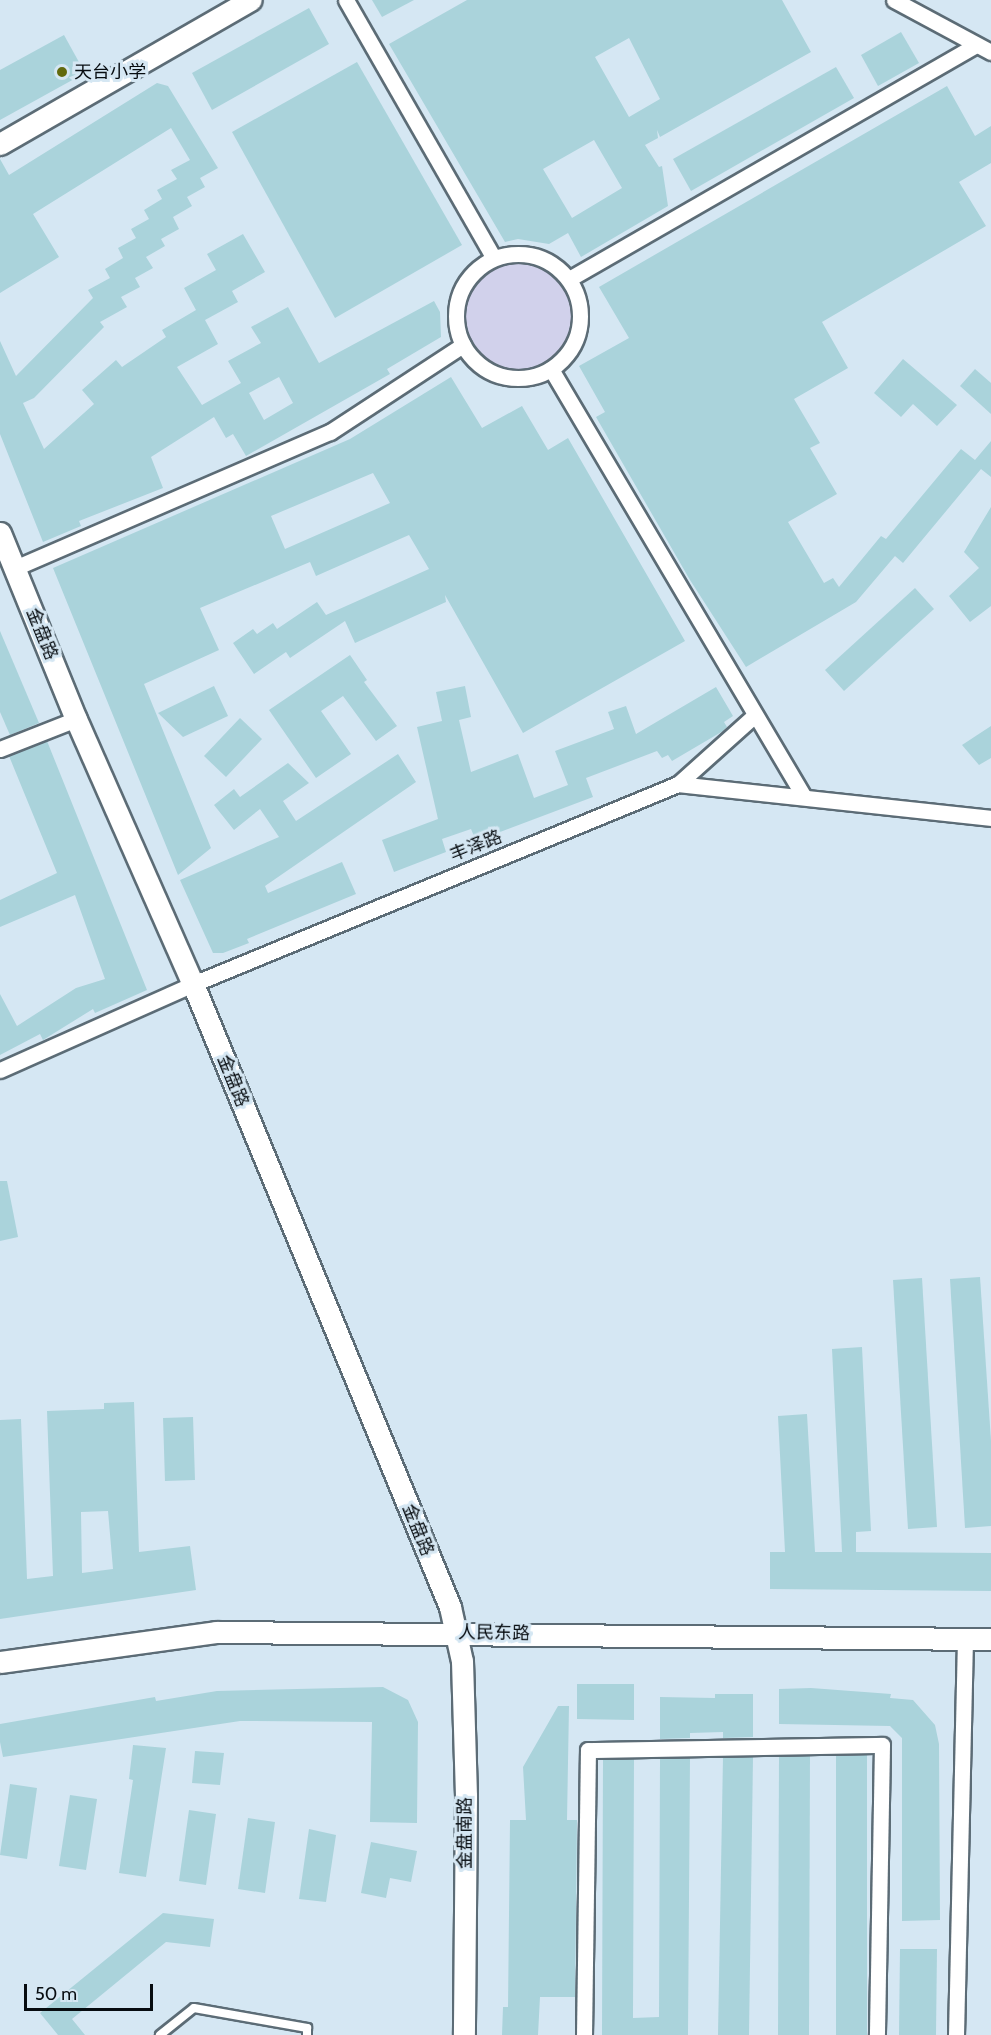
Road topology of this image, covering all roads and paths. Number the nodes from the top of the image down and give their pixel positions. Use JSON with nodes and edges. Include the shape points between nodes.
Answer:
{"nodes":[{"id":1,"x":250,"y":0,"type":"edge"},
{"id":2,"x":346,"y":0,"type":"edge"},
{"id":3,"x":894,"y":0,"type":"edge"},
{"id":4,"x":976,"y":45,"type":"junction"},
{"id":5,"x":991,"y":52,"type":"edge"},
{"id":6,"x":0,"y":144,"type":"edge"},
{"id":7,"x":494,"y":258,"type":"junction"},
{"id":8,"x":569,"y":279,"type":"junction"},
{"id":9,"x":463,"y":345,"type":"junction"},
{"id":10,"x":551,"y":369,"type":"junction"},
{"id":11,"x":0,"y":533,"type":"edge"},
{"id":12,"x":15,"y":568,"type":"junction"},
{"id":13,"x":755,"y":715,"type":"junction"},
{"id":14,"x":76,"y":719,"type":"junction"},
{"id":15,"x":0,"y":749,"type":"edge"},
{"id":16,"x":678,"y":783,"type":"junction"},
{"id":17,"x":804,"y":797,"type":"junction"},
{"id":18,"x":991,"y":818,"type":"edge"},
{"id":19,"x":193,"y":984,"type":"junction"},
{"id":20,"x":0,"y":1070,"type":"edge"},
{"id":21,"x":457,"y":1632,"type":"junction"},
{"id":22,"x":965,"y":1639,"type":"junction"},
{"id":23,"x":991,"y":1639,"type":"edge"},
{"id":24,"x":0,"y":1662,"type":"edge"},
{"id":25,"x":160,"y":2035,"type":"edge"},
{"id":26,"x":307,"y":2035,"type":"edge"},
{"id":27,"x":464,"y":2035,"type":"edge"},
{"id":28,"x":584,"y":2035,"type":"edge"},
{"id":29,"x":877,"y":2035,"type":"edge"},
{"id":30,"x":956,"y":2035,"type":"edge"}],
"edges":[{"from":1,"to":6,"type":"main road"},
{"from":2,"to":7,"type":"street"},
{"from":3,"to":4,"type":"street"},
{"from":4,"to":5,"type":"street"},
{"from":4,"to":8,"type":"street"},
{"from":7,"to":8,"type":"street","via":[[514,254],[535,256],[554,264]]},
{"from":7,"to":9,"type":"street","via":[[477,269],[460,295],[456,326]]},
{"from":8,"to":10,"type":"street","via":[[578,297],[581,317],[577,338],[567,355]]},
{"from":9,"to":10,"type":"street","via":[[475,362],[492,373],[532,377]]},
{"from":9,"to":12,"type":"street","via":[[330,432]]},
{"from":10,"to":13,"type":"street"},
{"from":11,"to":12,"type":"main road","name":"金盘路"},
{"from":12,"to":14,"type":"main road","name":"金盘路"},
{"from":13,"to":16,"type":"street"},
{"from":13,"to":17,"type":"street"},
{"from":14,"to":15,"type":"street"},
{"from":14,"to":19,"type":"main road","name":"金盘路"},
{"from":16,"to":17,"type":"street","name":"丰泽路"},
{"from":16,"to":19,"type":"street","name":"丰泽路"},
{"from":17,"to":18,"type":"street","name":"丰泽路"},
{"from":19,"to":20,"type":"street","name":"丰泽路"},
{"from":19,"to":21,"type":"main road","name":"金盘路","via":[[446,1597]]},
{"from":21,"to":22,"type":"main road","name":"人民东路"},
{"from":21,"to":24,"type":"main road","name":"人民东路","via":[[216,1632]]},
{"from":21,"to":27,"type":"main road","name":"金盘南路","via":[[462,1661],[466,1796]]},
{"from":22,"to":23,"type":"main road","name":"人民东路"},
{"from":22,"to":30,"type":"street"},
{"from":25,"to":26,"type":"lane","via":[[194,2008],[307,2028]]},
{"from":28,"to":29,"type":"street","via":[[588,1750],[882,1745]]}]}
